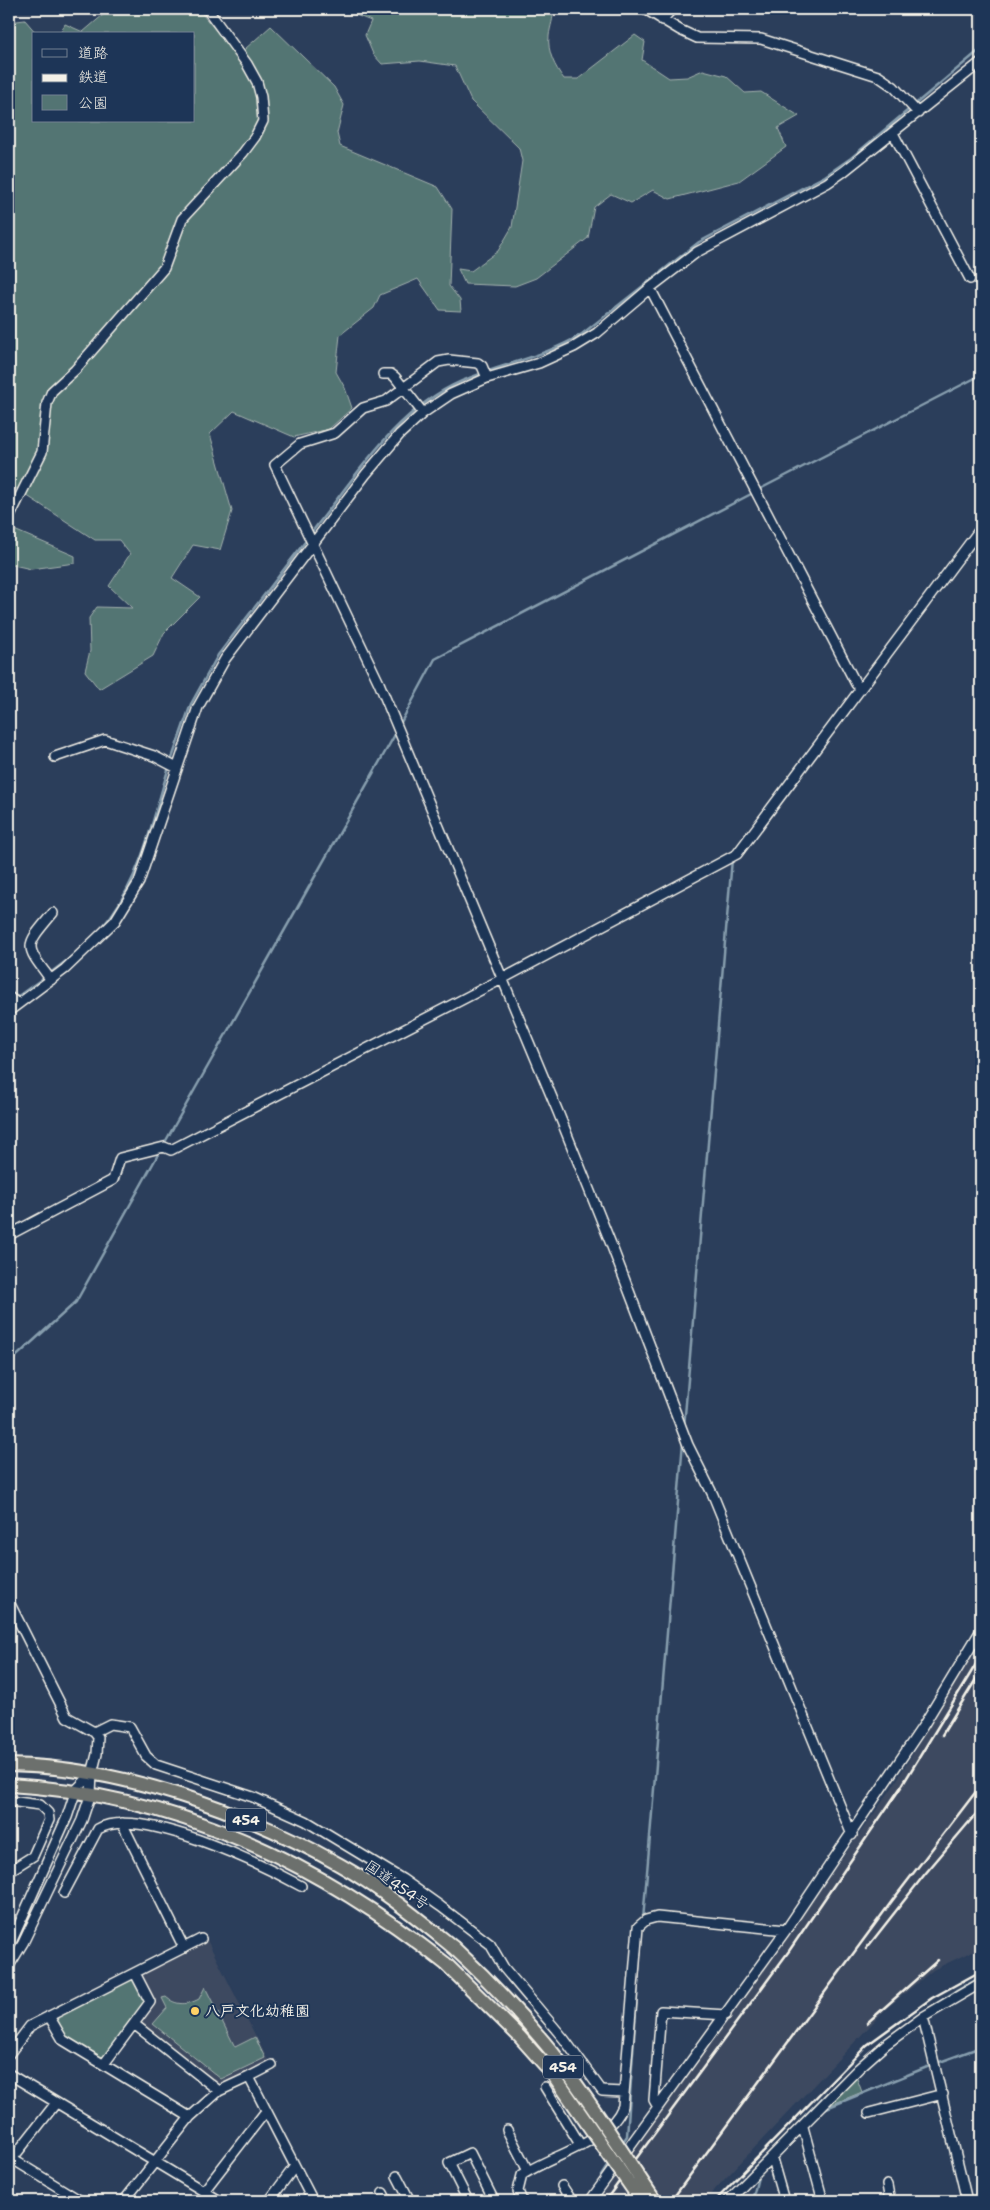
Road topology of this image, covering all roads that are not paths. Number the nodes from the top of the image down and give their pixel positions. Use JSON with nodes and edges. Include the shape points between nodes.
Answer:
{"nodes":[{"id":1,"x":207,"y":9,"type":"edge"},
{"id":2,"x":645,"y":9,"type":"edge"},
{"id":3,"x":672,"y":9,"type":"edge"},
{"id":4,"x":662,"y":20,"type":"junction"},
{"id":5,"x":981,"y":62,"type":"edge"},
{"id":6,"x":918,"y":113,"type":"junction"},
{"id":7,"x":893,"y":133,"type":"junction"},
{"id":8,"x":970,"y":279,"type":"dead end"},
{"id":9,"x":650,"y":288,"type":"junction"},
{"id":10,"x":382,"y":374,"type":"dead end"},
{"id":11,"x":487,"y":378,"type":"junction"},
{"id":12,"x":403,"y":388,"type":"junction"},
{"id":13,"x":423,"y":413,"type":"junction"},
{"id":14,"x":9,"y":518,"type":"edge"},
{"id":15,"x":981,"y":528,"type":"edge"},
{"id":16,"x":314,"y":543,"type":"junction"},
{"id":17,"x":861,"y":688,"type":"junction"},
{"id":18,"x":55,"y":757,"type":"dead end"},
{"id":19,"x":177,"y":768,"type":"junction"},
{"id":20,"x":53,"y":913,"type":"dead end"},
{"id":21,"x":502,"y":979,"type":"junction"},
{"id":22,"x":51,"y":980,"type":"junction"},
{"id":23,"x":9,"y":997,"type":"edge"},
{"id":24,"x":18,"y":1004,"type":"junction"},
{"id":25,"x":9,"y":1012,"type":"edge"},
{"id":26,"x":9,"y":1235,"type":"edge"},
{"id":27,"x":9,"y":1602,"type":"edge"},
{"id":28,"x":981,"y":1630,"type":"edge"},
{"id":29,"x":94,"y":1732,"type":"junction"},
{"id":30,"x":9,"y":1764,"type":"edge"},
{"id":31,"x":92,"y":1774,"type":"junction"},
{"id":32,"x":9,"y":1785,"type":"edge"},
{"id":33,"x":76,"y":1790,"type":"junction"},
{"id":34,"x":91,"y":1793,"type":"junction"},
{"id":35,"x":9,"y":1801,"type":"edge"},
{"id":36,"x":122,"y":1823,"type":"junction"},
{"id":37,"x":852,"y":1835,"type":"junction"},
{"id":38,"x":9,"y":1871,"type":"edge"},
{"id":39,"x":301,"y":1886,"type":"dead end"},
{"id":40,"x":64,"y":1893,"type":"dead end"},
{"id":41,"x":786,"y":1930,"type":"junction"},
{"id":42,"x":201,"y":1939,"type":"dead end"},
{"id":43,"x":9,"y":1947,"type":"edge"},
{"id":44,"x":184,"y":1948,"type":"junction"},
{"id":45,"x":9,"y":1966,"type":"edge"},
{"id":46,"x":135,"y":1973,"type":"junction"},
{"id":47,"x":981,"y":1983,"type":"edge"},
{"id":48,"x":726,"y":2015,"type":"junction"},
{"id":49,"x":49,"y":2016,"type":"junction"},
{"id":50,"x":924,"y":2017,"type":"junction"},
{"id":51,"x":134,"y":2024,"type":"junction"},
{"id":52,"x":9,"y":2054,"type":"edge"},
{"id":53,"x":104,"y":2064,"type":"junction"},
{"id":54,"x":272,"y":2065,"type":"dead end"},
{"id":55,"x":9,"y":2074,"type":"edge"},
{"id":56,"x":249,"y":2077,"type":"junction"},
{"id":57,"x":545,"y":2087,"type":"dead end"},
{"id":58,"x":219,"y":2092,"type":"junction"},
{"id":59,"x":624,"y":2092,"type":"junction"},
{"id":60,"x":943,"y":2094,"type":"junction"},
{"id":61,"x":56,"y":2103,"type":"junction"},
{"id":62,"x":658,"y":2107,"type":"junction"},
{"id":63,"x":266,"y":2111,"type":"junction"},
{"id":64,"x":869,"y":2113,"type":"dead end"},
{"id":65,"x":190,"y":2116,"type":"junction"},
{"id":66,"x":803,"y":2127,"type":"junction"},
{"id":67,"x":507,"y":2130,"type":"dead end"},
{"id":68,"x":581,"y":2146,"type":"junction"},
{"id":69,"x":10,"y":2160,"type":"edge"},
{"id":70,"x":772,"y":2160,"type":"junction"},
{"id":71,"x":155,"y":2162,"type":"junction"},
{"id":72,"x":296,"y":2166,"type":"junction"},
{"id":73,"x":528,"y":2171,"type":"junction"},
{"id":74,"x":397,"y":2176,"type":"dead end"},
{"id":75,"x":886,"y":2185,"type":"dead end"},
{"id":76,"x":562,"y":2186,"type":"dead end"},
{"id":77,"x":204,"y":2191,"type":"junction"},
{"id":78,"x":821,"y":2194,"type":"dead end"},
{"id":79,"x":81,"y":2201,"type":"edge"},
{"id":80,"x":124,"y":2201,"type":"edge"},
{"id":81,"x":220,"y":2201,"type":"edge"},
{"id":82,"x":269,"y":2201,"type":"edge"},
{"id":83,"x":313,"y":2201,"type":"edge"},
{"id":84,"x":410,"y":2201,"type":"edge"},
{"id":85,"x":468,"y":2201,"type":"edge"},
{"id":86,"x":485,"y":2201,"type":"edge"},
{"id":87,"x":522,"y":2201,"type":"edge"},
{"id":88,"x":572,"y":2201,"type":"edge"},
{"id":89,"x":590,"y":2201,"type":"edge"},
{"id":90,"x":641,"y":2201,"type":"edge"},
{"id":91,"x":655,"y":2201,"type":"edge"},
{"id":92,"x":728,"y":2201,"type":"edge"},
{"id":93,"x":784,"y":2201,"type":"edge"},
{"id":94,"x":890,"y":2201,"type":"edge"},
{"id":95,"x":967,"y":2201,"type":"edge"}],
"edges":[{"from":1,"to":14,"type":"street","via":[[257,82],[263,121],[256,137],[243,153],[182,219],[164,268],[75,370],[52,391],[47,403],[42,452]]},
{"from":2,"to":4,"type":"street"},
{"from":3,"to":4,"type":"street"},
{"from":4,"to":6,"type":"street","via":[[697,38],[761,39],[878,76],[894,87]]},
{"from":5,"to":6,"type":"street"},
{"from":6,"to":7,"type":"street"},
{"from":7,"to":8,"type":"street"},
{"from":7,"to":9,"type":"street","via":[[827,183],[697,252]]},
{"from":9,"to":11,"type":"street","via":[[597,333],[574,347],[540,363]]},
{"from":9,"to":17,"type":"street"},
{"from":10,"to":12,"type":"street","via":[[391,374]]},
{"from":11,"to":12,"type":"street","via":[[478,363],[449,360],[438,362]]},
{"from":11,"to":13,"type":"street","via":[[452,394]]},
{"from":12,"to":13,"type":"street"},
{"from":12,"to":16,"type":"street","via":[[382,403],[363,408],[335,432],[300,444],[275,465]]},
{"from":13,"to":16,"type":"street","via":[[378,459]]},
{"from":15,"to":17,"type":"street"},
{"from":16,"to":19,"type":"street","via":[[225,659],[198,707]]},
{"from":16,"to":21,"type":"street","via":[[379,683]]},
{"from":17,"to":21,"type":"street","via":[[737,856]]},
{"from":18,"to":19,"type":"street","via":[[106,740],[154,756]]},
{"from":19,"to":22,"type":"street","via":[[139,882],[129,901],[100,939]]},
{"from":20,"to":22,"type":"street","via":[[31,940],[30,947],[30,953]]},
{"from":21,"to":26,"type":"street","via":[[171,1150],[164,1147],[120,1158],[113,1180]]},
{"from":21,"to":37,"type":"street","via":[[611,1244],[688,1445],[713,1495]]},
{"from":22,"to":24,"type":"street"},
{"from":23,"to":24,"type":"street"},
{"from":24,"to":25,"type":"street"},
{"from":27,"to":29,"type":"street","via":[[68,1718]]},
{"from":28,"to":37,"type":"street","via":[[924,1726]]},
{"from":29,"to":31,"type":"street","via":[[98,1744]]},
{"from":29,"to":59,"type":"street","via":[[110,1724],[130,1727],[146,1756],[156,1764],[276,1806],[321,1829],[402,1879],[490,1944],[504,1968],[564,2039],[602,2091]]},
{"from":30,"to":31,"type":"highway","name":"国道454号","number":"454"},
{"from":31,"to":33,"type":"street"},
{"from":31,"to":34,"type":"street"},
{"from":31,"to":91,"type":"highway","name":"国道454号","number":"454","bridge":true,"via":[[143,1785],[220,1810],[283,1836],[340,1865],[396,1900],[453,1947],[514,2006],[589,2102]]},
{"from":32,"to":33,"type":"highway","number":"454"},
{"from":33,"to":34,"type":"highway","number":"454"},
{"from":33,"to":43,"type":"street"},
{"from":34,"to":45,"type":"street","via":[[70,1848]]},
{"from":34,"to":90,"type":"highway","number":"454","bridge":true,"via":[[156,1809],[272,1852],[370,1908],[446,1964],[552,2073]]},
{"from":35,"to":38,"type":"street","via":[[40,1805],[48,1813],[49,1820],[33,1856]]},
{"from":36,"to":39,"type":"street","via":[[160,1828],[210,1844]]},
{"from":36,"to":40,"type":"street","via":[[107,1823],[98,1828]]},
{"from":36,"to":44,"type":"street"},
{"from":37,"to":41,"type":"street"},
{"from":41,"to":48,"type":"street"},
{"from":41,"to":59,"type":"street","via":[[657,1917],[638,1927]]},
{"from":42,"to":44,"type":"street"},
{"from":44,"to":46,"type":"street"},
{"from":46,"to":49,"type":"street"},
{"from":46,"to":51,"type":"street","via":[[150,2002]]},
{"from":47,"to":50,"type":"street"},
{"from":48,"to":62,"type":"street"},
{"from":48,"to":62,"type":"street","via":[[661,2011],[654,2100]]},
{"from":49,"to":52,"type":"street","via":[[30,2026]]},
{"from":49,"to":53,"type":"street","via":[[63,2040]]},
{"from":50,"to":60,"type":"street"},
{"from":50,"to":66,"type":"street","via":[[859,2068]]},
{"from":51,"to":53,"type":"street"},
{"from":51,"to":58,"type":"street"},
{"from":53,"to":65,"type":"street"},
{"from":54,"to":56,"type":"street"},
{"from":55,"to":61,"type":"street"},
{"from":56,"to":58,"type":"street"},
{"from":56,"to":63,"type":"street"},
{"from":57,"to":68,"type":"street"},
{"from":58,"to":65,"type":"street"},
{"from":59,"to":68,"type":"street","via":[[619,2115]]},
{"from":60,"to":64,"type":"street"},
{"from":60,"to":95,"type":"street"},
{"from":61,"to":69,"type":"street"},
{"from":61,"to":71,"type":"street"},
{"from":62,"to":89,"type":"street"},
{"from":63,"to":72,"type":"street"},
{"from":63,"to":77,"type":"street"},
{"from":65,"to":71,"type":"street"},
{"from":66,"to":70,"type":"street"},
{"from":66,"to":78,"type":"street"},
{"from":67,"to":73,"type":"street"},
{"from":68,"to":73,"type":"street"},
{"from":69,"to":79,"type":"street"},
{"from":70,"to":92,"type":"street"},
{"from":70,"to":93,"type":"street"},
{"from":71,"to":77,"type":"street"},
{"from":71,"to":80,"type":"street"},
{"from":72,"to":82,"type":"street"},
{"from":72,"to":83,"type":"street"},
{"from":73,"to":87,"type":"street","via":[[518,2183]]},
{"from":74,"to":84,"type":"street"},
{"from":75,"to":94,"type":"street"},
{"from":76,"to":88,"type":"street"},
{"from":77,"to":81,"type":"street"},
{"from":85,"to":86,"type":"street","via":[[449,2163],[470,2153],[492,2197]]}]}
